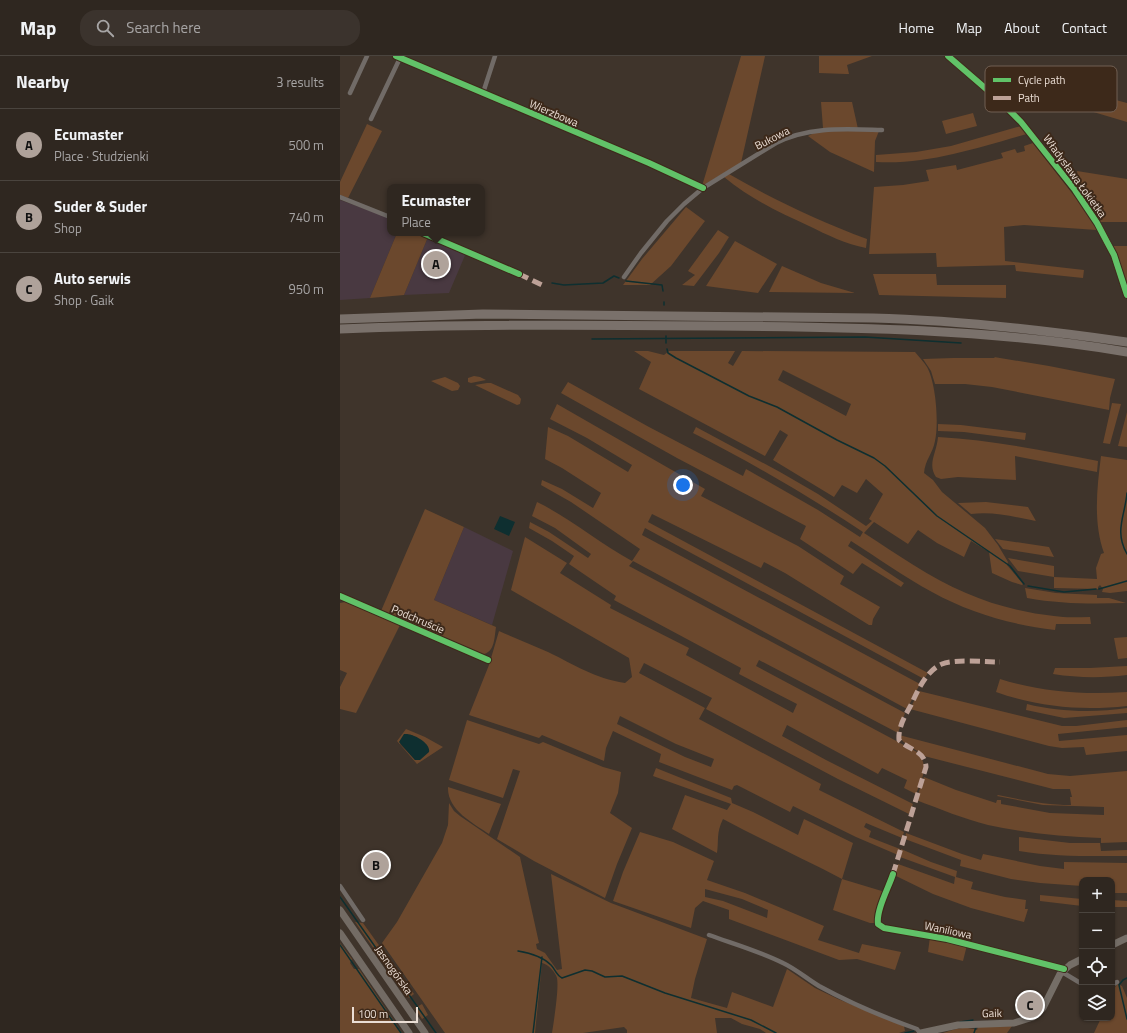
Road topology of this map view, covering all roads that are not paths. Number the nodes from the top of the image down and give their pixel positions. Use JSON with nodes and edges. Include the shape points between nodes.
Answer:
{"nodes":[{"id":1,"x":368,"y":56,"type":"edge"},
{"id":2,"x":495,"y":56,"type":"edge"},
{"id":3,"x":948,"y":56,"type":"edge"},
{"id":4,"x":398,"y":57,"type":"edge"},
{"id":5,"x":985,"y":88,"type":"edge"},
{"id":6,"x":483,"y":93,"type":"junction"},
{"id":7,"x":350,"y":94,"type":"dead end"},
{"id":8,"x":1011,"y":112,"type":"edge"},
{"id":9,"x":371,"y":119,"type":"dead end"},
{"id":10,"x":882,"y":130,"type":"dead end"},
{"id":11,"x":703,"y":188,"type":"junction"},
{"id":12,"x":340,"y":197,"type":"edge"},
{"id":13,"x":387,"y":216,"type":"edge"},
{"id":14,"x":430,"y":236,"type":"edge"},
{"id":15,"x":519,"y":274,"type":"dead end"},
{"id":16,"x":624,"y":277,"type":"dead end"},
{"id":17,"x":1127,"y":295,"type":"edge"},
{"id":18,"x":340,"y":319,"type":"edge"},
{"id":19,"x":340,"y":329,"type":"edge"},
{"id":20,"x":1127,"y":342,"type":"edge"},
{"id":21,"x":1122,"y":351,"type":"edge"},
{"id":22,"x":340,"y":596,"type":"edge"},
{"id":23,"x":488,"y":660,"type":"dead end"},
{"id":24,"x":893,"y":874,"type":"dead end"},
{"id":25,"x":340,"y":886,"type":"edge"},
{"id":26,"x":340,"y":910,"type":"edge"},
{"id":27,"x":363,"y":920,"type":"dead end"},
{"id":28,"x":343,"y":921,"type":"edge"},
{"id":29,"x":340,"y":933,"type":"edge"},
{"id":30,"x":709,"y":935,"type":"dead end"},
{"id":31,"x":1127,"y":938,"type":"edge"},
{"id":32,"x":1115,"y":944,"type":"edge"},
{"id":33,"x":1079,"y":961,"type":"edge"},
{"id":34,"x":1063,"y":970,"type":"junction"},
{"id":35,"x":1079,"y":982,"type":"edge"},
{"id":36,"x":409,"y":1033,"type":"edge"},
{"id":37,"x":424,"y":1033,"type":"edge"},
{"id":38,"x":921,"y":1033,"type":"edge"}],
"edges":[{"from":1,"to":7,"type":"street"},
{"from":2,"to":6,"type":"street"},
{"from":3,"to":5,"type":"street","name":"Władysława Łokietka"},
{"from":4,"to":6,"type":"street","name":"Wierzbowa"},
{"from":4,"to":9,"type":"street"},
{"from":6,"to":11,"type":"street","name":"Wierzbowa"},
{"from":8,"to":17,"type":"street","name":"Władysława Łokietka","via":[[1075,190],[1097,223],[1114,255]]},
{"from":10,"to":11,"type":"street","name":"Bukowa","via":[[823,129],[784,139]]},
{"from":11,"to":16,"type":"street","name":"Bukowa","via":[[667,221]]},
{"from":12,"to":13,"type":"street"},
{"from":14,"to":15,"type":"street"},
{"from":18,"to":20,"type":"highway","via":[[483,314],[873,318],[1023,328]]},
{"from":19,"to":21,"type":"highway","via":[[514,324],[848,327],[974,334]]},
{"from":22,"to":23,"type":"street","name":"Podchruście"},
{"from":24,"to":34,"type":"street","name":"Waniliowa","via":[[878,920],[878,924],[884,928],[947,939]]},
{"from":25,"to":27,"type":"street"},
{"from":26,"to":28,"type":"main road","name":"Jasnogórska"},
{"from":28,"to":37,"type":"main road","name":"Jasnogórska"},
{"from":29,"to":36,"type":"main road"},
{"from":30,"to":38,"type":"street","via":[[783,963],[847,1001],[917,1029]]},
{"from":31,"to":32,"type":"street"},
{"from":33,"to":34,"type":"street"},
{"from":34,"to":35,"type":"street"},
{"from":34,"to":38,"type":"street","name":"Gaik","via":[[1043,1008],[1029,1019],[1014,1023],[958,1025]]}]}
